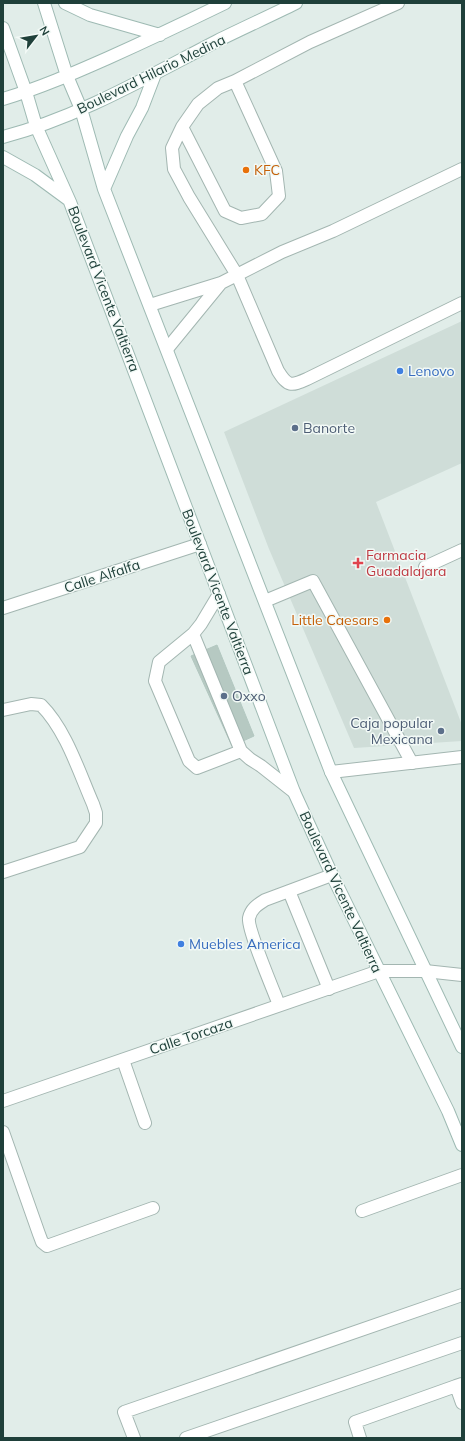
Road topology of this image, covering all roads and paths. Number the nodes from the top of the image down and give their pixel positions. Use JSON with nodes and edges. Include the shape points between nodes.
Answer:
{"nodes":[{"id":1,"x":44,"y":3,"type":"edge"},
{"id":2,"x":65,"y":3,"type":"edge"},
{"id":3,"x":224,"y":3,"type":"edge"},
{"id":4,"x":296,"y":3,"type":"edge"},
{"id":5,"x":398,"y":3,"type":"edge"},
{"id":6,"x":3,"y":28,"type":"edge"},
{"id":7,"x":160,"y":34,"type":"junction"},
{"id":8,"x":155,"y":74,"type":"junction"},
{"id":9,"x":67,"y":76,"type":"junction"},
{"id":10,"x":235,"y":81,"type":"junction"},
{"id":11,"x":26,"y":92,"type":"junction"},
{"id":12,"x":3,"y":99,"type":"edge"},
{"id":13,"x":81,"y":109,"type":"junction"},
{"id":14,"x":36,"y":126,"type":"junction"},
{"id":15,"x":182,"y":127,"type":"junction"},
{"id":16,"x":3,"y":136,"type":"edge"},
{"id":17,"x":3,"y":157,"type":"edge"},
{"id":18,"x":462,"y":169,"type":"edge"},
{"id":19,"x":104,"y":189,"type":"junction"},
{"id":20,"x":70,"y":202,"type":"junction"},
{"id":21,"x":237,"y":275,"type":"junction"},
{"id":22,"x":221,"y":283,"type":"junction"},
{"id":23,"x":462,"y":303,"type":"edge"},
{"id":24,"x":150,"y":305,"type":"junction"},
{"id":25,"x":167,"y":349,"type":"junction"},
{"id":26,"x":200,"y":544,"type":"junction"},
{"id":27,"x":462,"y":550,"type":"edge"},
{"id":28,"x":425,"y":567,"type":"dead end"},
{"id":29,"x":219,"y":594,"type":"junction"},
{"id":30,"x":265,"y":601,"type":"junction"},
{"id":31,"x":3,"y":608,"type":"edge"},
{"id":32,"x":193,"y":634,"type":"junction"},
{"id":33,"x":3,"y":710,"type":"edge"},
{"id":34,"x":242,"y":751,"type":"junction"},
{"id":35,"x":462,"y":757,"type":"edge"},
{"id":36,"x":412,"y":763,"type":"junction"},
{"id":37,"x":331,"y":772,"type":"junction"},
{"id":38,"x":294,"y":792,"type":"junction"},
{"id":39,"x":3,"y":872,"type":"edge"},
{"id":40,"x":332,"y":875,"type":"junction"},
{"id":41,"x":289,"y":891,"type":"junction"},
{"id":42,"x":379,"y":971,"type":"junction"},
{"id":43,"x":426,"y":971,"type":"junction"},
{"id":44,"x":462,"y":975,"type":"edge"},
{"id":45,"x":329,"y":989,"type":"junction"},
{"id":46,"x":279,"y":1005,"type":"dead end"},
{"id":47,"x":462,"y":1047,"type":"edge"},
{"id":48,"x":123,"y":1060,"type":"junction"},
{"id":49,"x":3,"y":1101,"type":"edge"},
{"id":50,"x":145,"y":1123,"type":"dead end"},
{"id":51,"x":3,"y":1132,"type":"edge"},
{"id":52,"x":462,"y":1145,"type":"edge"},
{"id":53,"x":462,"y":1175,"type":"edge"},
{"id":54,"x":153,"y":1208,"type":"dead end"},
{"id":55,"x":362,"y":1211,"type":"dead end"},
{"id":56,"x":462,"y":1295,"type":"edge"},
{"id":57,"x":462,"y":1343,"type":"edge"},
{"id":58,"x":459,"y":1385,"type":"edge"},
{"id":59,"x":462,"y":1403,"type":"edge"},
{"id":60,"x":134,"y":1438,"type":"edge"},
{"id":61,"x":186,"y":1438,"type":"edge"},
{"id":62,"x":360,"y":1438,"type":"edge"}],
"edges":[{"from":1,"to":9,"type":"main road"},
{"from":2,"to":7,"type":"main road","via":[[90,15]]},
{"from":3,"to":7,"type":"main road"},
{"from":4,"to":8,"type":"main road","name":"Boulevard Hilario Medina"},
{"from":5,"to":10,"type":"main road","via":[[310,42]]},
{"from":6,"to":11,"type":"main road","name":"Boulevard Vicente Valtierra"},
{"from":7,"to":9,"type":"main road"},
{"from":8,"to":13,"type":"main road","name":"Boulevard Hilario Medina"},
{"from":8,"to":19,"type":"main road"},
{"from":9,"to":11,"type":"main road"},
{"from":9,"to":13,"type":"main road"},
{"from":10,"to":15,"type":"main road","via":[[218,88],[198,104]]},
{"from":10,"to":15,"type":"main road","via":[[276,171],[279,196],[262,214],[241,218],[225,211]]},
{"from":11,"to":12,"type":"main road"},
{"from":11,"to":14,"type":"main road","name":"Boulevard Vicente Valtierra"},
{"from":13,"to":14,"type":"main road","name":"Boulevard Hilario Medina"},
{"from":13,"to":19,"type":"main road"},
{"from":14,"to":16,"type":"main road","name":"Boulevard Hilario Medina"},
{"from":14,"to":20,"type":"main road","name":"Boulevard Vicente Valtierra"},
{"from":15,"to":21,"type":"main road","via":[[172,148],[174,169]]},
{"from":17,"to":20,"type":"main road","via":[[35,175]]},
{"from":18,"to":21,"type":"main road"},
{"from":19,"to":24,"type":"main road"},
{"from":20,"to":26,"type":"main road","name":"Boulevard Vicente Valtierra"},
{"from":21,"to":22,"type":"main road"},
{"from":21,"to":23,"type":"main road","via":[[278,371],[289,384],[307,379]]},
{"from":22,"to":24,"type":"main road"},
{"from":22,"to":25,"type":"main road"},
{"from":24,"to":25,"type":"main road"},
{"from":25,"to":30,"type":"main road"},
{"from":26,"to":29,"type":"main road","name":"Boulevard Vicente Valtierra"},
{"from":26,"to":31,"type":"main road","name":"Calle Alfalfa"},
{"from":27,"to":28,"type":"main road"},
{"from":29,"to":32,"type":"main road"},
{"from":29,"to":38,"type":"main road","name":"Boulevard Vicente Valtierra"},
{"from":30,"to":36,"type":"main road","via":[[313,581]]},
{"from":30,"to":37,"type":"main road"},
{"from":32,"to":34,"type":"main road"},
{"from":32,"to":34,"type":"main road","via":[[159,662],[156,681],[189,761],[197,768]]},
{"from":33,"to":39,"type":"main road","via":[[31,704],[41,705],[50,714],[96,813],[96,823],[80,847]]},
{"from":34,"to":38,"type":"main road","via":[[250,760],[262,766]]},
{"from":35,"to":36,"type":"main road"},
{"from":36,"to":37,"type":"main road"},
{"from":37,"to":43,"type":"main road"},
{"from":38,"to":40,"type":"main road","name":"Boulevard Vicente Valtierra"},
{"from":40,"to":41,"type":"main road"},
{"from":40,"to":42,"type":"main road","name":"Boulevard Vicente Valtierra"},
{"from":41,"to":45,"type":"main road"},
{"from":41,"to":46,"type":"main road","via":[[257,905],[249,920]]},
{"from":42,"to":43,"type":"main road","name":"Calle Torcaza"},
{"from":42,"to":45,"type":"main road","name":"Calle Torcaza"},
{"from":42,"to":52,"type":"main road","name":"Boulevard Vicente Valtierra","via":[[448,1110]]},
{"from":43,"to":44,"type":"main road","name":"Calle Torcaza"},
{"from":43,"to":47,"type":"main road"},
{"from":45,"to":48,"type":"main road","name":"Calle Torcaza"},
{"from":48,"to":49,"type":"main road","name":"Calle Torcaza"},
{"from":48,"to":50,"type":"main road"},
{"from":51,"to":54,"type":"main road","via":[[42,1242],[47,1246]]},
{"from":53,"to":55,"type":"main road"},
{"from":56,"to":60,"type":"main road","via":[[124,1412]]},
{"from":57,"to":61,"type":"main road"},
{"from":58,"to":59,"type":"main road"},
{"from":58,"to":62,"type":"main road","via":[[355,1422]]}]}
